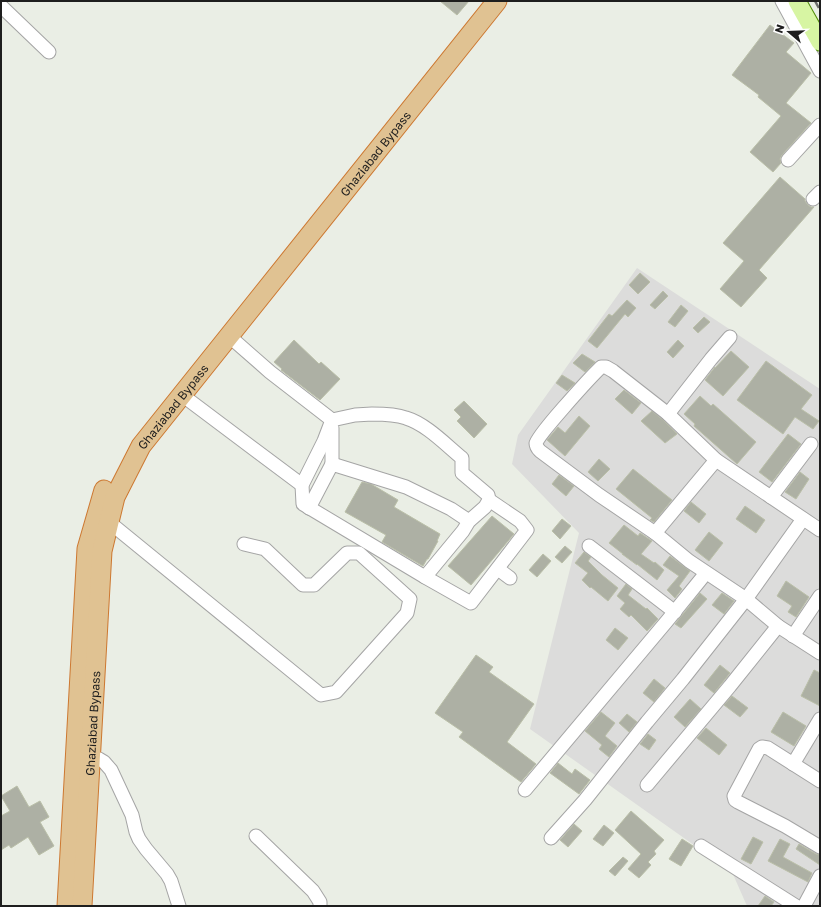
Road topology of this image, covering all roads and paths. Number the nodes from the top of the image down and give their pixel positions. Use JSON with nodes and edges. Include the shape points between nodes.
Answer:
{"nodes":[{"id":1,"x":482,"y":1,"type":"edge"},
{"id":2,"x":497,"y":1,"type":"edge"},
{"id":3,"x":782,"y":1,"type":"edge"},
{"id":4,"x":797,"y":1,"type":"edge"},
{"id":5,"x":1,"y":6,"type":"edge"},
{"id":6,"x":820,"y":42,"type":"edge"},
{"id":7,"x":49,"y":52,"type":"dead end"},
{"id":8,"x":820,"y":71,"type":"edge"},
{"id":9,"x":820,"y":125,"type":"edge"},
{"id":10,"x":788,"y":160,"type":"dead end"},
{"id":11,"x":261,"y":289,"type":"junction"},
{"id":12,"x":229,"y":336,"type":"junction"},
{"id":13,"x":730,"y":337,"type":"dead end"},
{"id":14,"x":182,"y":395,"type":"junction"},
{"id":15,"x":668,"y":414,"type":"junction"},
{"id":16,"x":332,"y":420,"type":"junction"},
{"id":17,"x":811,"y":444,"type":"dead end"},
{"id":18,"x":716,"y":460,"type":"junction"},
{"id":19,"x":332,"y":464,"type":"junction"},
{"id":20,"x":302,"y":485,"type":"junction"},
{"id":21,"x":771,"y":497,"type":"junction"},
{"id":22,"x":489,"y":500,"type":"junction"},
{"id":23,"x":310,"y":508,"type":"junction"},
{"id":24,"x":803,"y":519,"type":"junction"},
{"id":25,"x":469,"y":521,"type":"junction"},
{"id":26,"x":109,"y":522,"type":"junction"},
{"id":27,"x":820,"y":530,"type":"edge"},
{"id":28,"x":655,"y":533,"type":"junction"},
{"id":29,"x":244,"y":544,"type":"dead end"},
{"id":30,"x":589,"y":546,"type":"dead end"},
{"id":31,"x":498,"y":569,"type":"junction"},
{"id":32,"x":706,"y":573,"type":"junction"},
{"id":33,"x":425,"y":577,"type":"junction"},
{"id":34,"x":510,"y":578,"type":"dead end"},
{"id":35,"x":820,"y":596,"type":"edge"},
{"id":36,"x":746,"y":599,"type":"junction"},
{"id":37,"x":675,"y":612,"type":"junction"},
{"id":38,"x":778,"y":626,"type":"junction"},
{"id":39,"x":793,"y":636,"type":"junction"},
{"id":40,"x":820,"y":653,"type":"edge"},
{"id":41,"x":820,"y":719,"type":"edge"},
{"id":42,"x":90,"y":756,"type":"junction"},
{"id":43,"x":793,"y":764,"type":"junction"},
{"id":44,"x":820,"y":781,"type":"edge"},
{"id":45,"x":648,"y":785,"type":"dead end"},
{"id":46,"x":525,"y":790,"type":"dead end"},
{"id":47,"x":256,"y":836,"type":"dead end"},
{"id":48,"x":552,"y":838,"type":"dead end"},
{"id":49,"x":701,"y":846,"type":"dead end"},
{"id":50,"x":820,"y":847,"type":"edge"},
{"id":51,"x":820,"y":876,"type":"edge"},
{"id":52,"x":67,"y":906,"type":"edge"},
{"id":53,"x":82,"y":906,"type":"edge"},
{"id":54,"x":179,"y":906,"type":"edge"},
{"id":55,"x":320,"y":906,"type":"edge"},
{"id":56,"x":796,"y":906,"type":"edge"},
{"id":57,"x":804,"y":906,"type":"edge"}],
"edges":[{"from":1,"to":11,"type":"highway","name":"Ghaziabad Bypass"},
{"from":2,"to":11,"type":"highway","name":"Ghaziabad Bypass"},
{"from":3,"to":8,"type":"street"},
{"from":4,"to":6,"type":"main road"},
{"from":5,"to":7,"type":"street"},
{"from":9,"to":10,"type":"street"},
{"from":11,"to":12,"type":"highway","name":"Ghaziabad Bypass"},
{"from":11,"to":52,"type":"highway","name":"Ghaziabad Bypass","via":[[129,447],[104,490],[87,549]]},
{"from":12,"to":14,"type":"highway","name":"Ghaziabad Bypass"},
{"from":12,"to":16,"type":"street"},
{"from":13,"to":15,"type":"street"},
{"from":14,"to":20,"type":"street"},
{"from":14,"to":26,"type":"highway","name":"Ghaziabad Bypass","via":[[141,446],[115,497]]},
{"from":15,"to":18,"type":"street"},
{"from":15,"to":28,"type":"street","via":[[613,371],[601,367],[537,439],[536,444],[540,451],[598,495]]},
{"from":16,"to":19,"type":"street"},
{"from":16,"to":20,"type":"street"},
{"from":16,"to":22,"type":"street","via":[[372,414],[399,416],[415,422],[462,458],[462,473],[488,495]]},
{"from":17,"to":21,"type":"street"},
{"from":18,"to":21,"type":"street"},
{"from":18,"to":28,"type":"street"},
{"from":19,"to":23,"type":"street"},
{"from":19,"to":25,"type":"street","via":[[406,488],[451,509]]},
{"from":20,"to":23,"type":"street","via":[[303,504]]},
{"from":21,"to":24,"type":"street"},
{"from":22,"to":25,"type":"street"},
{"from":22,"to":31,"type":"street","via":[[520,521],[527,530]]},
{"from":23,"to":33,"type":"street"},
{"from":24,"to":27,"type":"street"},
{"from":24,"to":36,"type":"street"},
{"from":25,"to":33,"type":"street"},
{"from":26,"to":29,"type":"street","via":[[321,695],[336,692],[407,613],[410,599],[359,553],[347,553],[314,585],[303,585],[265,548]]},
{"from":26,"to":42,"type":"highway","name":"Ghaziabad Bypass","via":[[102,551]]},
{"from":28,"to":32,"type":"street"},
{"from":30,"to":37,"type":"street"},
{"from":31,"to":33,"type":"street","via":[[471,603]]},
{"from":31,"to":34,"type":"street"},
{"from":32,"to":36,"type":"street"},
{"from":32,"to":37,"type":"street"},
{"from":35,"to":39,"type":"street"},
{"from":36,"to":38,"type":"street"},
{"from":36,"to":48,"type":"street"},
{"from":37,"to":46,"type":"street"},
{"from":38,"to":39,"type":"street"},
{"from":38,"to":45,"type":"street"},
{"from":39,"to":40,"type":"street"},
{"from":41,"to":43,"type":"street"},
{"from":42,"to":53,"type":"highway","name":"Ghaziabad Bypass"},
{"from":42,"to":54,"type":"street","via":[[104,762],[111,770],[132,815],[139,839],[167,874]]},
{"from":43,"to":44,"type":"street"},
{"from":43,"to":50,"type":"street","via":[[768,748],[762,747],[735,792],[735,800]]},
{"from":47,"to":55,"type":"street","via":[[313,891]]},
{"from":49,"to":56,"type":"street"},
{"from":51,"to":57,"type":"street"}]}
